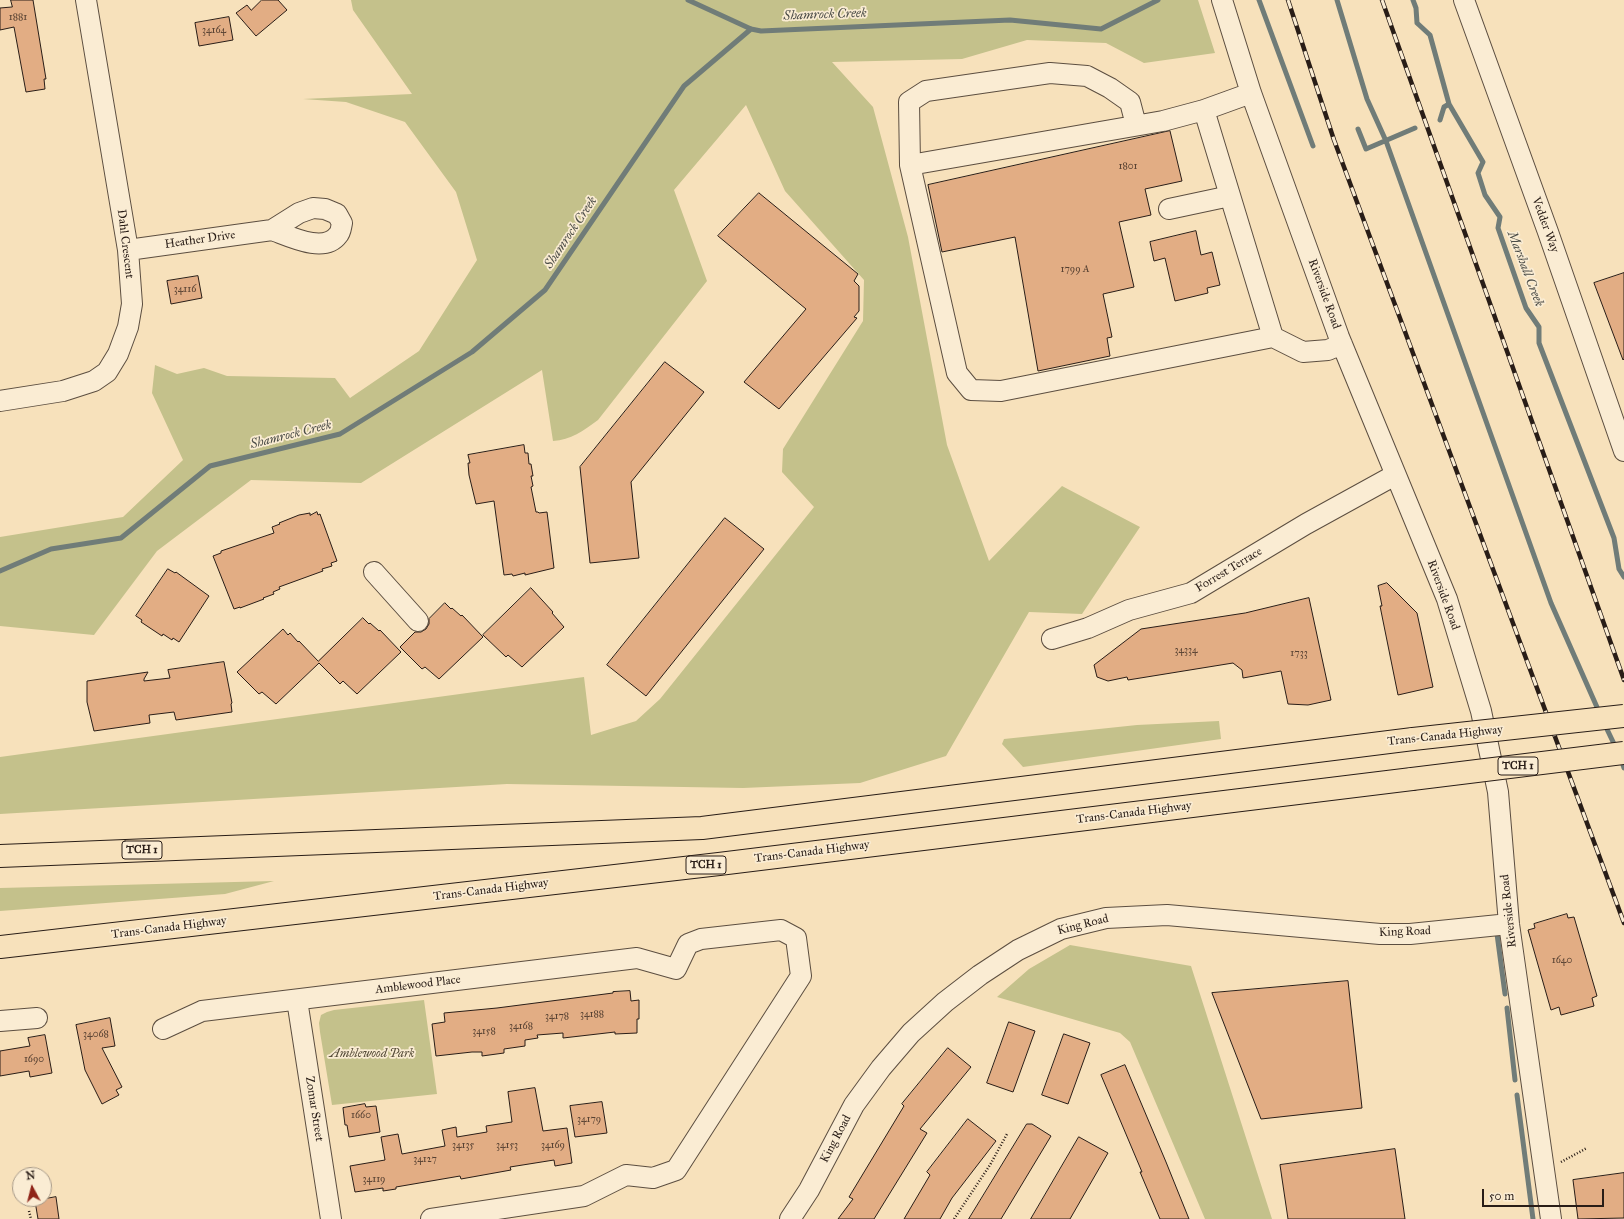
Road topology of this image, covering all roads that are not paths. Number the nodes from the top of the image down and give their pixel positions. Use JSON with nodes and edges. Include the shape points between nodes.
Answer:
{"nodes":[{"id":1,"x":86,"y":0,"type":"edge"},
{"id":2,"x":1222,"y":0,"type":"edge"},
{"id":3,"x":1464,"y":0,"type":"edge"},
{"id":4,"x":1251,"y":93,"type":"junction"},
{"id":5,"x":1204,"y":110,"type":"junction"},
{"id":6,"x":1136,"y":125,"type":"junction"},
{"id":7,"x":910,"y":165,"type":"junction"},
{"id":8,"x":1230,"y":196,"type":"junction"},
{"id":9,"x":1169,"y":209,"type":"dead end"},
{"id":10,"x":272,"y":230,"type":"dead end"},
{"id":11,"x":128,"y":250,"type":"junction"},
{"id":12,"x":1273,"y":337,"type":"junction"},
{"id":13,"x":1342,"y":344,"type":"junction"},
{"id":14,"x":0,"y":400,"type":"edge"},
{"id":15,"x":1624,"y":451,"type":"edge"},
{"id":16,"x":1395,"y":475,"type":"junction"},
{"id":17,"x":374,"y":572,"type":"dead end"},
{"id":18,"x":418,"y":620,"type":"dead end"},
{"id":19,"x":1052,"y":639,"type":"dead end"},
{"id":20,"x":1624,"y":716,"type":"edge"},
{"id":21,"x":1624,"y":753,"type":"edge"},
{"id":22,"x":0,"y":856,"type":"edge"},
{"id":23,"x":1509,"y":924,"type":"junction"},
{"id":24,"x":0,"y":948,"type":"edge"},
{"id":25,"x":297,"y":1000,"type":"junction"},
{"id":26,"x":37,"y":1018,"type":"dead end"},
{"id":27,"x":0,"y":1021,"type":"edge"},
{"id":28,"x":163,"y":1029,"type":"dead end"},
{"id":29,"x":331,"y":1219,"type":"edge"},
{"id":30,"x":431,"y":1219,"type":"edge"},
{"id":31,"x":790,"y":1219,"type":"edge"},
{"id":32,"x":1551,"y":1219,"type":"edge"}],
"edges":[{"from":1,"to":11,"type":"street","name":"Dahl Crescent"},
{"from":2,"to":4,"type":"street","name":"Riverside Road"},
{"from":3,"to":15,"type":"street","name":"Vedder Way"},
{"from":4,"to":5,"type":"street"},
{"from":4,"to":13,"type":"street","name":"Riverside Road"},
{"from":5,"to":6,"type":"street"},
{"from":5,"to":8,"type":"street"},
{"from":6,"to":7,"type":"street"},
{"from":6,"to":7,"type":"street","via":[[1130,102],[1086,76],[1050,73],[926,91],[909,102]]},
{"from":7,"to":12,"type":"street","via":[[957,373],[972,390],[1001,391]]},
{"from":8,"to":9,"type":"street"},
{"from":8,"to":12,"type":"street"},
{"from":10,"to":11,"type":"street","name":"Heather Drive"},
{"from":11,"to":14,"type":"street","name":"Dahl Crescent","via":[[132,304],[128,327],[118,354],[107,372],[94,381],[63,391]]},
{"from":12,"to":13,"type":"street","via":[[1303,352],[1328,350]]},
{"from":13,"to":16,"type":"street","name":"Riverside Road"},
{"from":16,"to":19,"type":"street","name":"Forrest Terrace","via":[[1356,495],[1191,593],[1130,610],[1088,628]]},
{"from":16,"to":23,"type":"street","name":"Riverside Road","via":[[1447,599],[1481,710],[1498,792]]},
{"from":17,"to":18,"type":"street"},
{"from":20,"to":22,"type":"highway","name":"Trans-Canada Highway","number":"TCH 1","bridge":true,"via":[[1413,739],[702,828]]},
{"from":21,"to":24,"type":"highway","name":"Trans-Canada Highway","number":"TCH 1","bridge":true,"via":[[711,865]]},
{"from":23,"to":31,"type":"street","name":"King Road","via":[[1410,934],[1380,934],[1167,915],[1106,918],[1061,929],[1018,950],[980,975],[911,1033],[854,1105],[809,1190]]},
{"from":23,"to":32,"type":"street","name":"Riverside Road"},
{"from":25,"to":28,"type":"street","name":"Amblewood Place","via":[[202,1011]]},
{"from":25,"to":29,"type":"street","name":"Zomar Street"},
{"from":25,"to":30,"type":"street","name":"Amblewood Place","via":[[637,958],[676,970],[688,944],[701,939],[781,930],[796,938],[801,976],[676,1170],[653,1178],[626,1175],[584,1196]]},
{"from":26,"to":27,"type":"street"}]}
